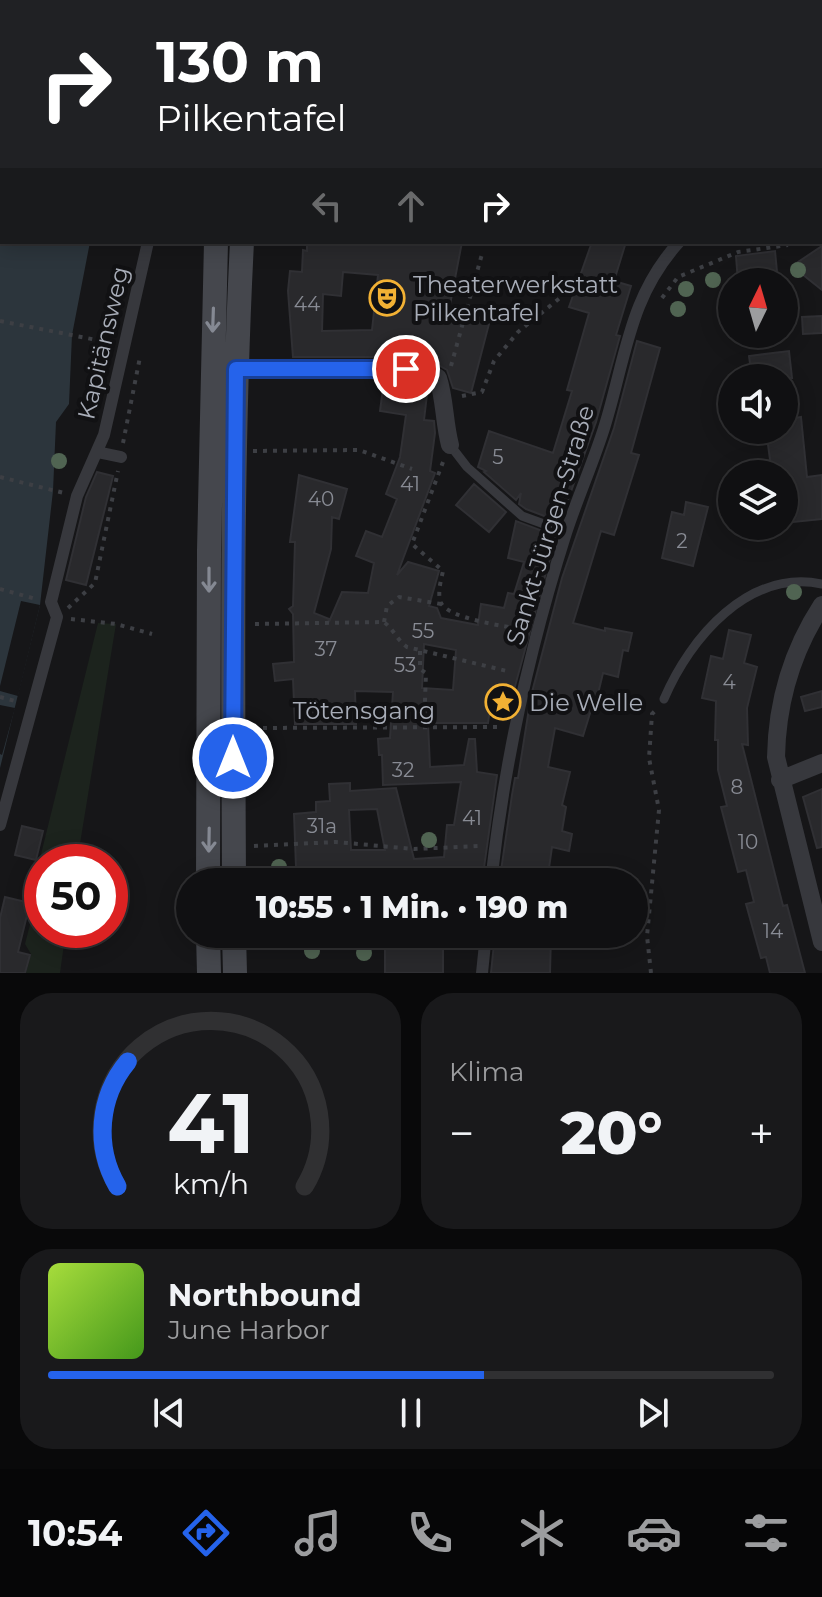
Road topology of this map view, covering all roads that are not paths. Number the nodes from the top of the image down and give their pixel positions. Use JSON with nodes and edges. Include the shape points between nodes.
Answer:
{"nodes":[{"id":1,"x":148,"y":244,"type":"edge"},
{"id":2,"x":216,"y":244,"type":"edge"},
{"id":3,"x":242,"y":244,"type":"edge"},
{"id":4,"x":677,"y":244,"type":"edge"},
{"id":5,"x":236,"y":369,"type":"junction"},
{"id":6,"x":450,"y":445,"type":"joint"},
{"id":7,"x":97,"y":452,"type":"junction"},
{"id":8,"x":121,"y":457,"type":"dead end"},
{"id":9,"x":566,"y":532,"type":"junction"},
{"id":10,"x":822,"y":584,"type":"edge"},
{"id":11,"x":822,"y":605,"type":"edge"},
{"id":12,"x":664,"y":699,"type":"road end"},
{"id":13,"x":822,"y":763,"type":"edge"},
{"id":14,"x":780,"y":780,"type":"junction"},
{"id":15,"x":0,"y":825,"type":"edge"},
{"id":16,"x":208,"y":868,"type":"edge"},
{"id":17,"x":234,"y":868,"type":"edge"},
{"id":18,"x":493,"y":868,"type":"edge"},
{"id":19,"x":822,"y":942,"type":"edge"},
{"id":20,"x":208,"y":948,"type":"edge"},
{"id":21,"x":234,"y":948,"type":"edge"},
{"id":22,"x":485,"y":948,"type":"edge"},
{"id":23,"x":209,"y":973,"type":"edge"},
{"id":24,"x":235,"y":973,"type":"edge"},
{"id":25,"x":482,"y":973,"type":"edge"}],
"edges":[{"from":1,"to":7,"type":"street","name":"Kapitänsweg"},
{"from":2,"to":16,"type":"main road","one_way":true},
{"from":3,"to":5,"type":"main road"},
{"from":4,"to":9,"type":"street","name":"Sankt-Jürgen-Straße","via":[[651,277],[631,322],[605,426]]},
{"from":5,"to":6,"type":"street","via":[[427,372],[441,386]]},
{"from":5,"to":17,"type":"main road"},
{"from":6,"to":9,"type":"lane","via":[[522,516]]},
{"from":7,"to":8,"type":"street","name":"Kapitänsweg"},
{"from":7,"to":15,"type":"street","name":"Kapitänsweg","via":[[77,496],[51,602],[57,617]]},
{"from":9,"to":18,"type":"street","name":"Sankt-Jürgen-Straße","via":[[514,728]]},
{"from":10,"to":12,"type":"lane","via":[[777,583],[740,599],[703,636],[675,673]]},
{"from":11,"to":14,"type":"street","via":[[789,670],[776,731]]},
{"from":13,"to":14,"type":"street"},
{"from":14,"to":19,"type":"street"},
{"from":20,"to":23,"type":"main road"},
{"from":21,"to":24,"type":"main road"},
{"from":22,"to":25,"type":"street"}]}
